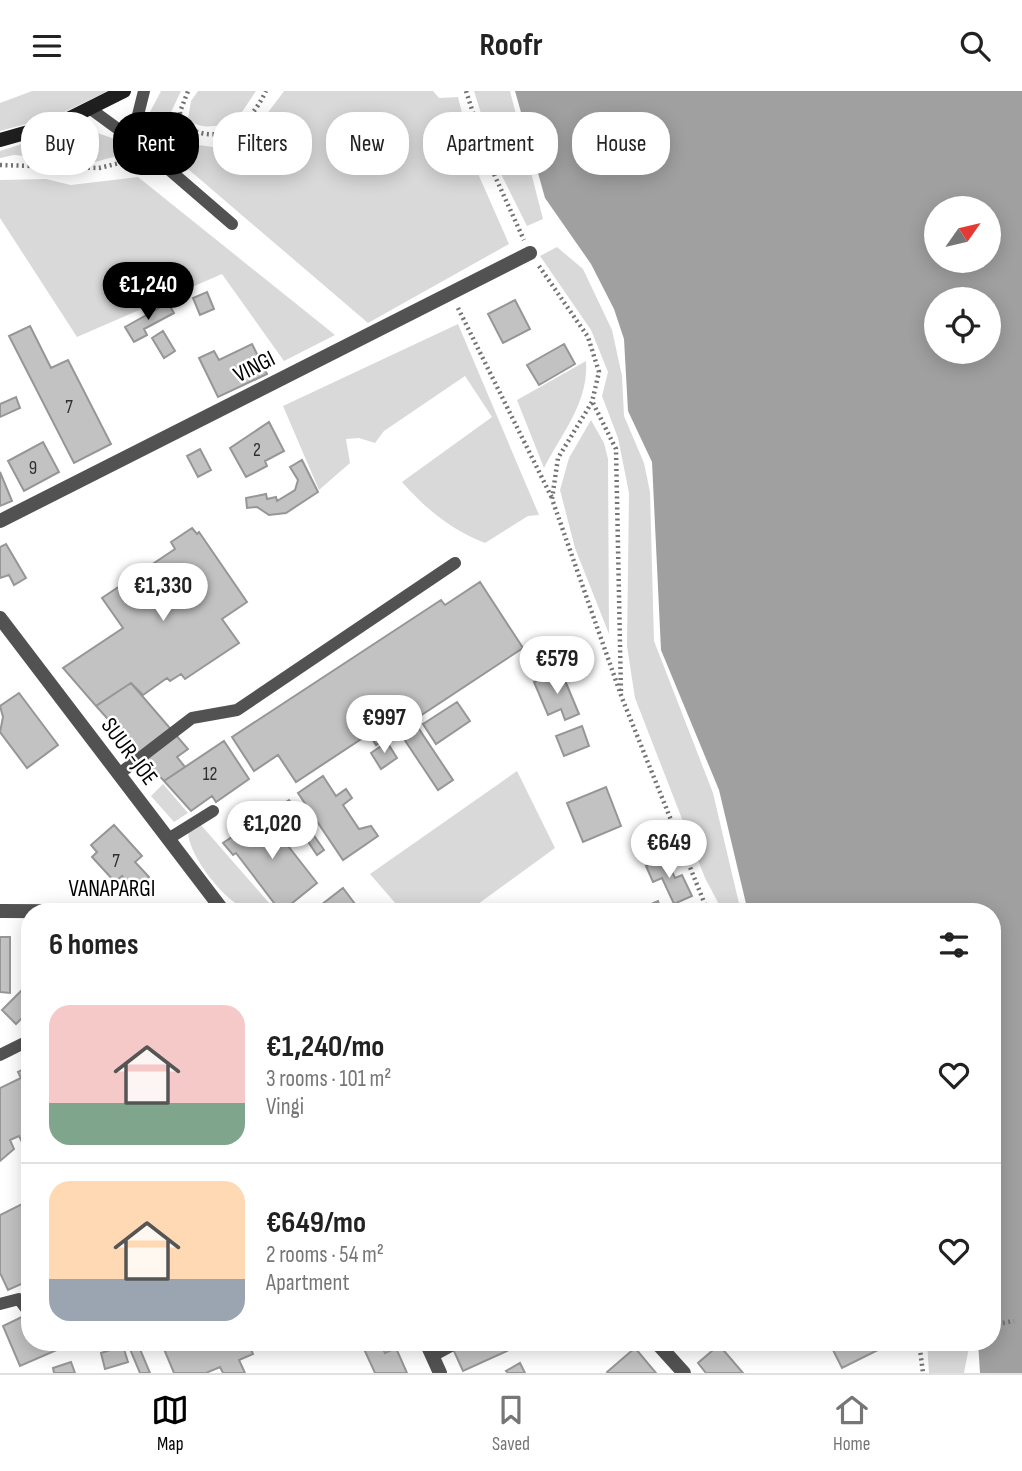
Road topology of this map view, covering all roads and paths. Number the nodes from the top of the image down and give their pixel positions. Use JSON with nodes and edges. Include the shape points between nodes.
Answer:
{"nodes":[{"id":1,"x":124,"y":91,"type":"edge"},
{"id":2,"x":144,"y":91,"type":"edge"},
{"id":3,"x":188,"y":91,"type":"edge"},
{"id":4,"x":266,"y":91,"type":"edge"},
{"id":5,"x":467,"y":91,"type":"edge"},
{"id":6,"x":92,"y":110,"type":"junction"},
{"id":7,"x":139,"y":112,"type":"edge"},
{"id":8,"x":180,"y":112,"type":"edge"},
{"id":9,"x":113,"y":125,"type":"edge"},
{"id":10,"x":199,"y":133,"type":"edge"},
{"id":11,"x":0,"y":140,"type":"edge"},
{"id":12,"x":0,"y":165,"type":"edge"},
{"id":13,"x":113,"y":166,"type":"edge"},
{"id":14,"x":175,"y":175,"type":"edge"},
{"id":15,"x":232,"y":224,"type":"dead end"},
{"id":16,"x":530,"y":253,"type":"junction"},
{"id":17,"x":451,"y":294,"type":"junction"},
{"id":18,"x":592,"y":402,"type":"junction"},
{"id":19,"x":552,"y":499,"type":"junction"},
{"id":20,"x":0,"y":521,"type":"edge"},
{"id":21,"x":455,"y":563,"type":"dead end"},
{"id":22,"x":0,"y":618,"type":"edge"},
{"id":23,"x":622,"y":698,"type":"junction"},
{"id":24,"x":119,"y":774,"type":"junction"},
{"id":25,"x":213,"y":811,"type":"dead end"},
{"id":26,"x":168,"y":839,"type":"junction"},
{"id":27,"x":217,"y":903,"type":"edge"},
{"id":28,"x":704,"y":903,"type":"edge"},
{"id":29,"x":0,"y":911,"type":"edge"},
{"id":30,"x":21,"y":911,"type":"edge"},
{"id":31,"x":21,"y":1044,"type":"edge"},
{"id":32,"x":0,"y":1055,"type":"edge"},
{"id":33,"x":21,"y":1302,"type":"edge"},
{"id":34,"x":0,"y":1304,"type":"edge"},
{"id":35,"x":1014,"y":1321,"type":"dead end"},
{"id":36,"x":1001,"y":1323,"type":"edge"},
{"id":37,"x":430,"y":1351,"type":"edge"},
{"id":38,"x":664,"y":1351,"type":"edge"},
{"id":39,"x":920,"y":1351,"type":"edge"},
{"id":40,"x":440,"y":1373,"type":"edge"},
{"id":41,"x":684,"y":1373,"type":"edge"},
{"id":42,"x":923,"y":1373,"type":"edge"}],
"edges":[{"from":1,"to":6,"type":"main road"},
{"from":2,"to":7,"type":"lane"},
{"from":3,"to":8,"type":"path"},
{"from":4,"to":10,"type":"path","via":[[250,118],[236,129],[214,135]]},
{"from":5,"to":16,"type":"path","via":[[489,163]]},
{"from":6,"to":9,"type":"lane"},
{"from":6,"to":11,"type":"main road"},
{"from":12,"to":13,"type":"path"},
{"from":14,"to":15,"type":"lane"},
{"from":16,"to":17,"type":"street","name":"VINGI"},
{"from":16,"to":18,"type":"path","via":[[588,337],[599,372]]},
{"from":17,"to":19,"type":"path"},
{"from":17,"to":20,"type":"street","name":"VINGI"},
{"from":18,"to":19,"type":"path","via":[[558,458]]},
{"from":18,"to":23,"type":"path","via":[[616,449]]},
{"from":19,"to":23,"type":"path"},
{"from":21,"to":24,"type":"lane","via":[[237,710],[192,717]]},
{"from":22,"to":24,"type":"street","name":"SUUR-JÕE"},
{"from":23,"to":28,"type":"path"},
{"from":24,"to":26,"type":"street","name":"SUUR-JÕE"},
{"from":25,"to":26,"type":"lane"},
{"from":26,"to":27,"type":"street","name":"SUUR-JÕE"},
{"from":29,"to":30,"type":"street","name":"VANAPARGI"},
{"from":31,"to":32,"type":"lane"},
{"from":33,"to":34,"type":"lane"},
{"from":35,"to":36,"type":"path"},
{"from":37,"to":40,"type":"street"},
{"from":38,"to":41,"type":"street"},
{"from":39,"to":42,"type":"path"}]}
